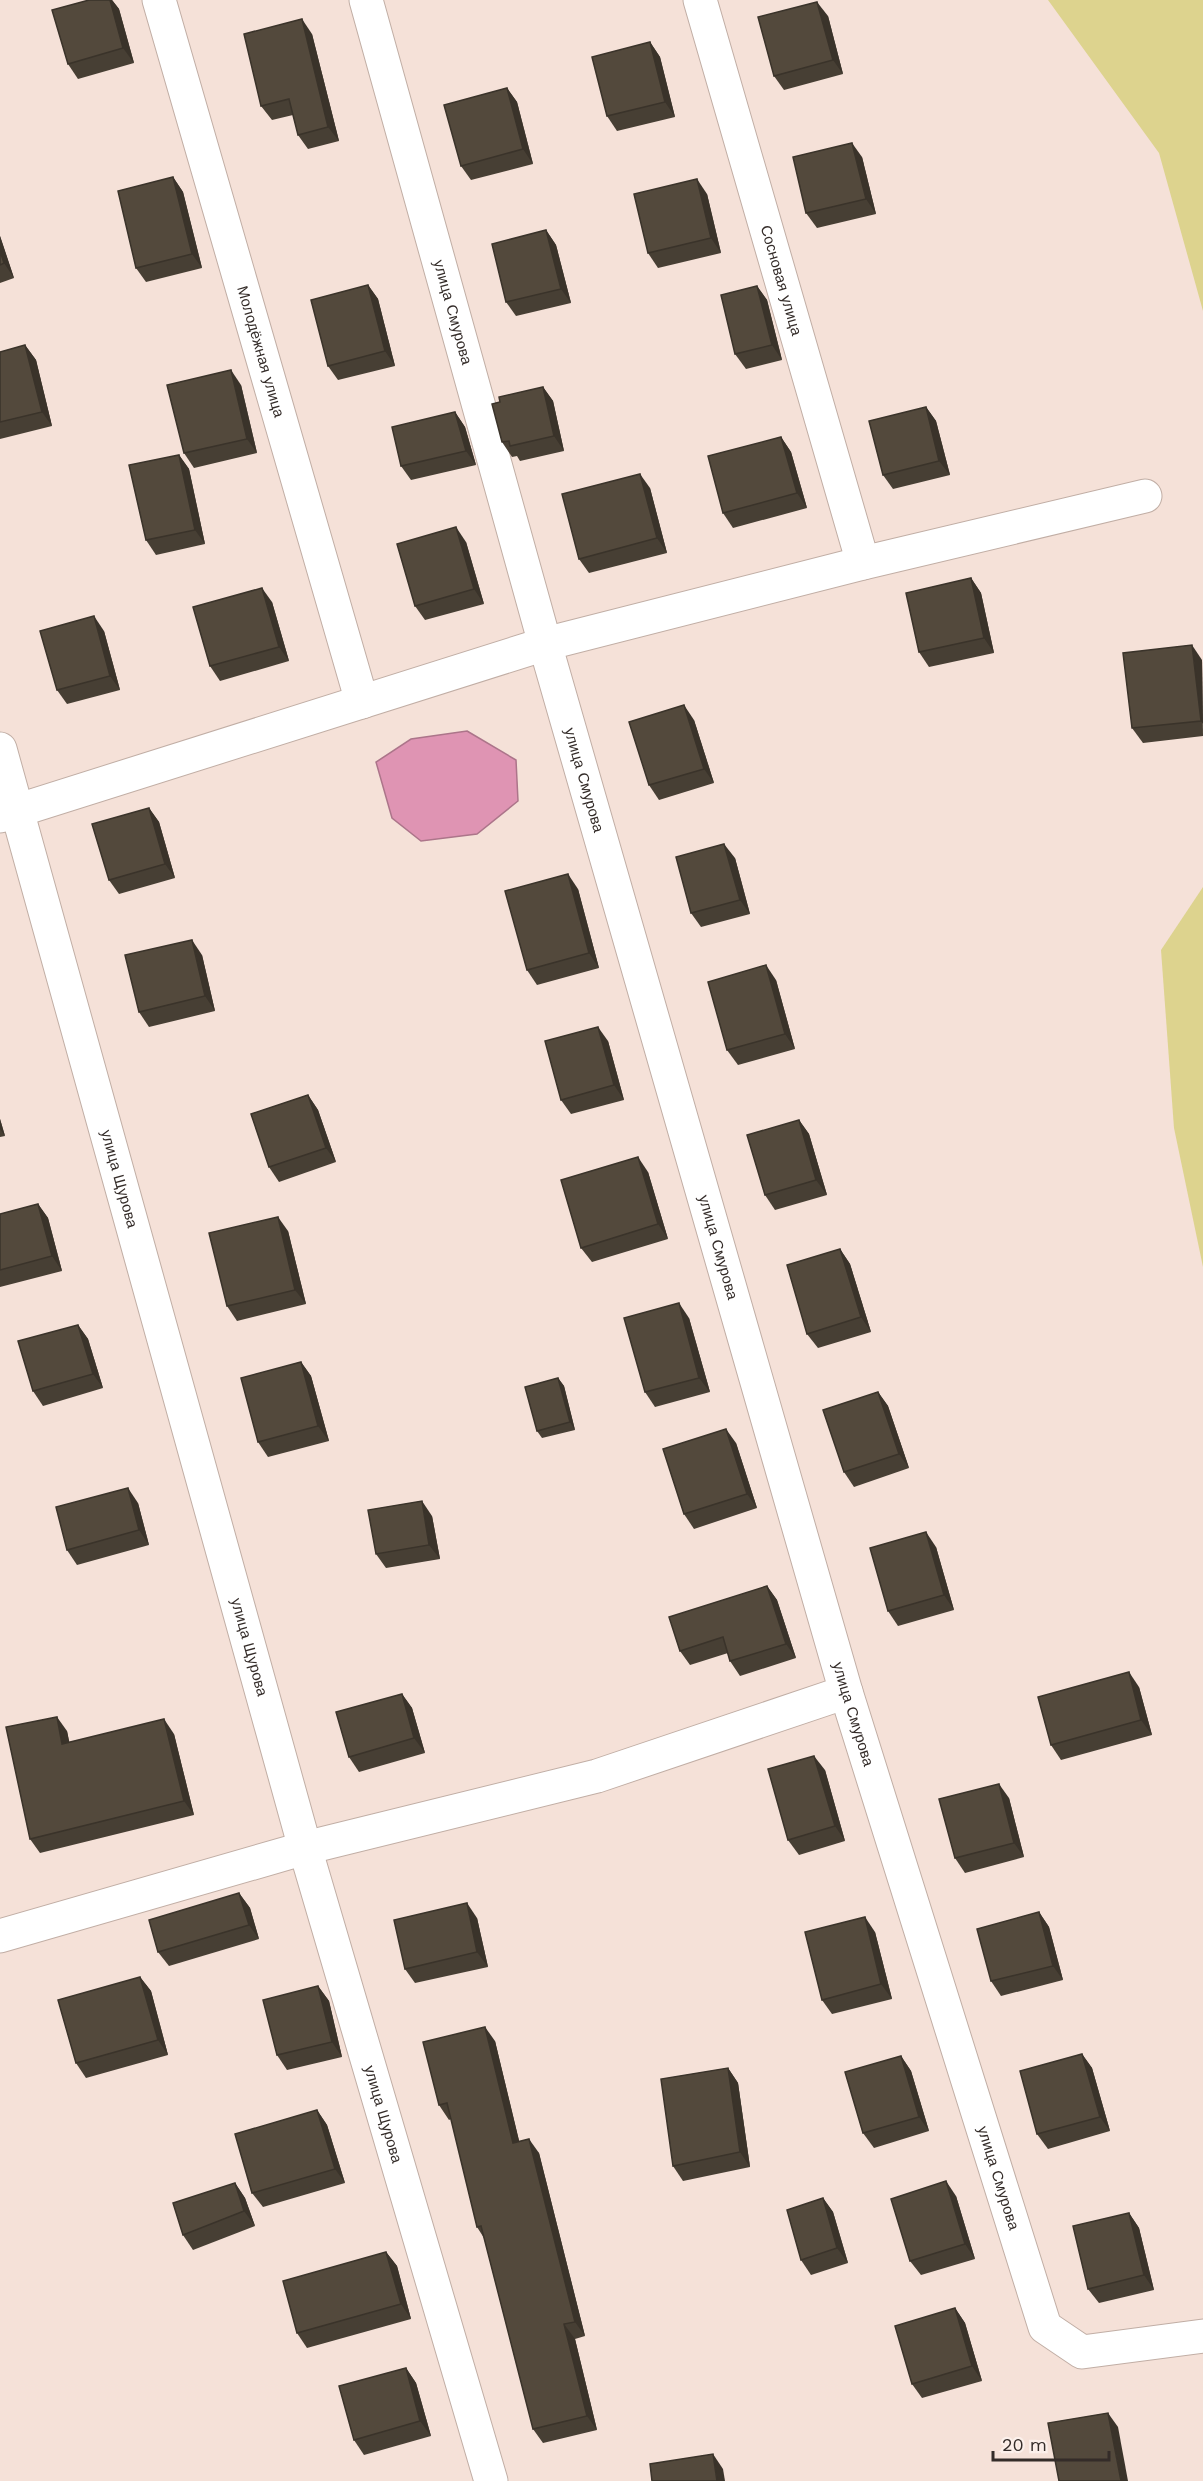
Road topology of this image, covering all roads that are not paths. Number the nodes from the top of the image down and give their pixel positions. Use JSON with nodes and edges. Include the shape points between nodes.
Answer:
{"nodes":[{"id":1,"x":159,"y":0,"type":"edge"},
{"id":2,"x":366,"y":0,"type":"edge"},
{"id":3,"x":700,"y":0,"type":"edge"},
{"id":4,"x":1146,"y":496,"type":"dead end"},
{"id":5,"x":863,"y":563,"type":"junction"},
{"id":6,"x":545,"y":644,"type":"junction"},
{"id":7,"x":362,"y":702,"type":"junction"},
{"id":8,"x":0,"y":749,"type":"edge"},
{"id":9,"x":8,"y":813,"type":"edge"},
{"id":10,"x":846,"y":1692,"type":"junction"},
{"id":11,"x":305,"y":1848,"type":"junction"},
{"id":12,"x":0,"y":1936,"type":"edge"},
{"id":13,"x":1203,"y":2336,"type":"edge"},
{"id":14,"x":491,"y":2481,"type":"edge"}],
"edges":[{"from":1,"to":7,"type":"street","name":"Молодёжная улица"},
{"from":2,"to":6,"type":"street","name":"улица Смурова"},
{"from":3,"to":5,"type":"street","name":"Сосновая улица"},
{"from":4,"to":5,"type":"street"},
{"from":5,"to":6,"type":"street"},
{"from":6,"to":7,"type":"street"},
{"from":6,"to":10,"type":"street","name":"улица Смурова"},
{"from":7,"to":9,"type":"street"},
{"from":8,"to":9,"type":"street","name":"улица Щурова"},
{"from":9,"to":11,"type":"street","name":"улица Щурова"},
{"from":10,"to":11,"type":"street","via":[[597,1776]]},
{"from":10,"to":13,"type":"street","name":"улица Смурова","via":[[1045,2327],[1082,2352]]},
{"from":11,"to":12,"type":"street"},
{"from":11,"to":14,"type":"street","name":"улица Щурова"}]}
